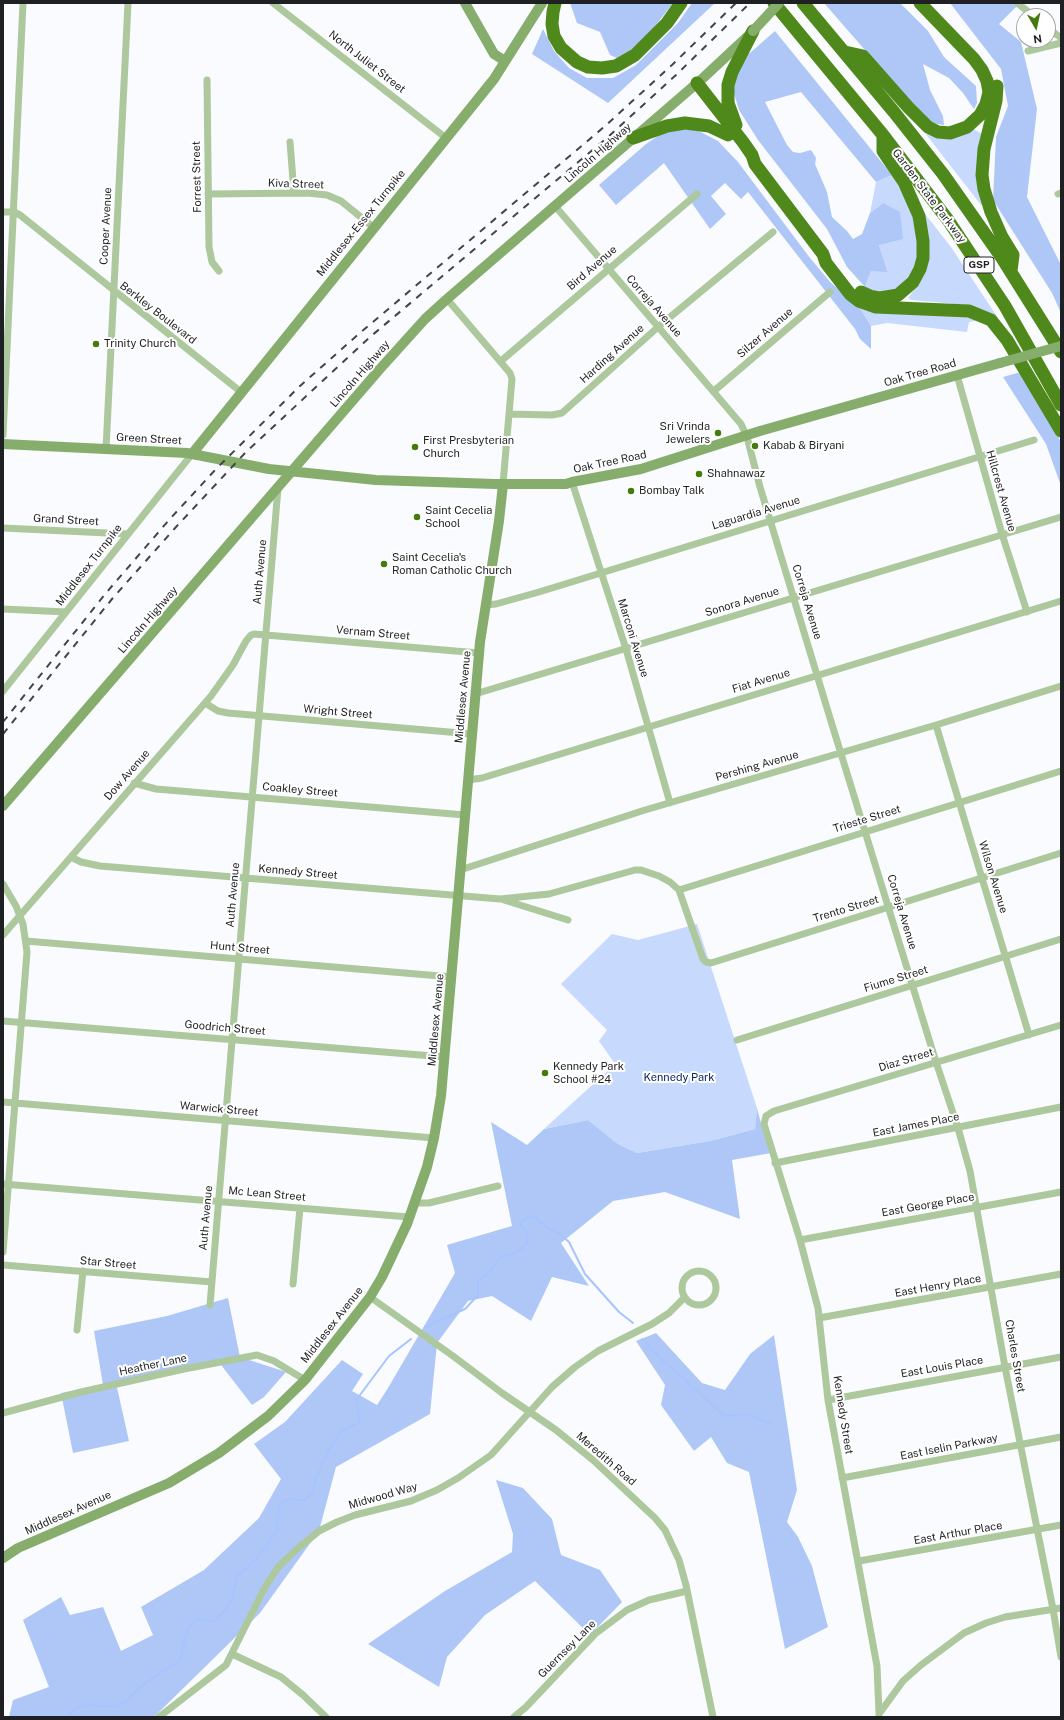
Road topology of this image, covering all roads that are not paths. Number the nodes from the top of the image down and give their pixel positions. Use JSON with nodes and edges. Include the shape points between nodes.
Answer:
{"nodes":[{"id":1,"x":23,"y":3,"type":"edge"},
{"id":2,"x":128,"y":3,"type":"edge"},
{"id":3,"x":274,"y":3,"type":"edge"},
{"id":4,"x":465,"y":3,"type":"edge"},
{"id":5,"x":542,"y":3,"type":"edge"},
{"id":6,"x":556,"y":3,"type":"edge"},
{"id":7,"x":681,"y":3,"type":"edge"},
{"id":8,"x":774,"y":3,"type":"edge"},
{"id":9,"x":779,"y":3,"type":"edge"},
{"id":10,"x":803,"y":3,"type":"edge"},
{"id":11,"x":920,"y":3,"type":"edge"},
{"id":12,"x":930,"y":3,"type":"edge"},
{"id":13,"x":753,"y":31,"type":"junction"},
{"id":14,"x":1061,"y":43,"type":"edge"},
{"id":15,"x":1028,"y":51,"type":"dead end"},
{"id":16,"x":845,"y":52,"type":"junction"},
{"id":17,"x":505,"y":61,"type":"junction"},
{"id":18,"x":207,"y":80,"type":"dead end"},
{"id":19,"x":694,"y":86,"type":"junction"},
{"id":20,"x":728,"y":135,"type":"junction"},
{"id":21,"x":883,"y":135,"type":"junction"},
{"id":22,"x":446,"y":138,"type":"junction"},
{"id":23,"x":633,"y":138,"type":"junction"},
{"id":24,"x":290,"y":142,"type":"dead end"},
{"id":25,"x":744,"y":142,"type":"junction"},
{"id":26,"x":755,"y":164,"type":"junction"},
{"id":27,"x":294,"y":193,"type":"junction"},
{"id":28,"x":208,"y":194,"type":"junction"},
{"id":29,"x":697,"y":194,"type":"dead end"},
{"id":30,"x":555,"y":206,"type":"junction"},
{"id":31,"x":3,"y":212,"type":"edge"},
{"id":32,"x":14,"y":212,"type":"junction"},
{"id":33,"x":373,"y":227,"type":"junction"},
{"id":34,"x":773,"y":232,"type":"dead end"},
{"id":35,"x":823,"y":254,"type":"junction"},
{"id":36,"x":608,"y":269,"type":"junction"},
{"id":37,"x":219,"y":270,"type":"dead end"},
{"id":38,"x":1011,"y":271,"type":"junction"},
{"id":39,"x":114,"y":292,"type":"junction"},
{"id":40,"x":830,"y":292,"type":"dead end"},
{"id":41,"x":447,"y":299,"type":"junction"},
{"id":42,"x":658,"y":327,"type":"junction"},
{"id":43,"x":1061,"y":346,"type":"edge"},
{"id":44,"x":1061,"y":352,"type":"edge"},
{"id":45,"x":501,"y":360,"type":"junction"},
{"id":46,"x":957,"y":375,"type":"junction"},
{"id":47,"x":241,"y":392,"type":"junction"},
{"id":48,"x":714,"y":392,"type":"junction"},
{"id":49,"x":1061,"y":404,"type":"edge"},
{"id":50,"x":509,"y":414,"type":"junction"},
{"id":51,"x":1061,"y":431,"type":"edge"},
{"id":52,"x":3,"y":435,"type":"edge"},
{"id":53,"x":747,"y":437,"type":"junction"},
{"id":54,"x":1034,"y":440,"type":"dead end"},
{"id":55,"x":3,"y":444,"type":"edge"},
{"id":56,"x":106,"y":449,"type":"junction"},
{"id":57,"x":192,"y":454,"type":"junction"},
{"id":58,"x":980,"y":457,"type":"junction"},
{"id":59,"x":292,"y":471,"type":"junction"},
{"id":60,"x":572,"y":482,"type":"junction"},
{"id":61,"x":503,"y":484,"type":"junction"},
{"id":62,"x":278,"y":488,"type":"junction"},
{"id":63,"x":1061,"y":517,"type":"edge"},
{"id":64,"x":771,"y":520,"type":"junction"},
{"id":65,"x":3,"y":528,"type":"edge"},
{"id":66,"x":128,"y":534,"type":"junction"},
{"id":67,"x":1002,"y":534,"type":"junction"},
{"id":68,"x":601,"y":573,"type":"junction"},
{"id":69,"x":794,"y":597,"type":"junction"},
{"id":70,"x":1061,"y":601,"type":"edge"},
{"id":71,"x":485,"y":605,"type":"junction"},
{"id":72,"x":3,"y":609,"type":"edge"},
{"id":73,"x":66,"y":612,"type":"junction"},
{"id":74,"x":1027,"y":612,"type":"junction"},
{"id":75,"x":266,"y":635,"type":"junction"},
{"id":76,"x":626,"y":649,"type":"junction"},
{"id":77,"x":479,"y":653,"type":"junction"},
{"id":78,"x":818,"y":676,"type":"junction"},
{"id":79,"x":1061,"y":686,"type":"edge"},
{"id":80,"x":3,"y":691,"type":"edge"},
{"id":81,"x":475,"y":694,"type":"junction"},
{"id":82,"x":205,"y":703,"type":"junction"},
{"id":83,"x":259,"y":716,"type":"junction"},
{"id":84,"x":936,"y":725,"type":"junction"},
{"id":85,"x":648,"y":727,"type":"junction"},
{"id":86,"x":472,"y":734,"type":"junction"},
{"id":87,"x":842,"y":753,"type":"junction"},
{"id":88,"x":1061,"y":771,"type":"edge"},
{"id":89,"x":468,"y":780,"type":"junction"},
{"id":90,"x":134,"y":783,"type":"junction"},
{"id":91,"x":252,"y":797,"type":"junction"},
{"id":92,"x":959,"y":802,"type":"junction"},
{"id":93,"x":670,"y":803,"type":"junction"},
{"id":94,"x":3,"y":806,"type":"edge"},
{"id":95,"x":465,"y":815,"type":"junction"},
{"id":96,"x":865,"y":830,"type":"junction"},
{"id":97,"x":1061,"y":852,"type":"edge"},
{"id":98,"x":71,"y":857,"type":"junction"},
{"id":99,"x":460,"y":870,"type":"junction"},
{"id":100,"x":981,"y":877,"type":"junction"},
{"id":101,"x":246,"y":878,"type":"junction"},
{"id":102,"x":3,"y":884,"type":"edge"},
{"id":103,"x":679,"y":890,"type":"junction"},
{"id":104,"x":458,"y":896,"type":"junction"},
{"id":105,"x":500,"y":899,"type":"junction"},
{"id":106,"x":890,"y":908,"type":"junction"},
{"id":107,"x":20,"y":915,"type":"junction"},
{"id":108,"x":568,"y":920,"type":"dead end"},
{"id":109,"x":3,"y":935,"type":"edge"},
{"id":110,"x":1061,"y":939,"type":"edge"},
{"id":111,"x":26,"y":941,"type":"junction"},
{"id":112,"x":1005,"y":956,"type":"junction"},
{"id":113,"x":239,"y":959,"type":"junction"},
{"id":114,"x":452,"y":976,"type":"junction"},
{"id":115,"x":912,"y":986,"type":"junction"},
{"id":116,"x":3,"y":1020,"type":"edge"},
{"id":117,"x":22,"y":1022,"type":"junction"},
{"id":118,"x":1061,"y":1025,"type":"edge"},
{"id":119,"x":1029,"y":1034,"type":"junction"},
{"id":120,"x":232,"y":1040,"type":"junction"},
{"id":121,"x":737,"y":1040,"type":"dead end"},
{"id":122,"x":445,"y":1057,"type":"junction"},
{"id":123,"x":936,"y":1062,"type":"junction"},
{"id":124,"x":3,"y":1102,"type":"edge"},
{"id":125,"x":15,"y":1103,"type":"junction"},
{"id":126,"x":1061,"y":1107,"type":"edge"},
{"id":127,"x":225,"y":1121,"type":"junction"},
{"id":128,"x":764,"y":1124,"type":"joint"},
{"id":129,"x":958,"y":1128,"type":"junction"},
{"id":130,"x":434,"y":1138,"type":"junction"},
{"id":131,"x":775,"y":1163,"type":"junction"},
{"id":132,"x":6,"y":1184,"type":"edge"},
{"id":133,"x":498,"y":1186,"type":"dead end"},
{"id":134,"x":1061,"y":1192,"type":"edge"},
{"id":135,"x":219,"y":1201,"type":"junction"},
{"id":136,"x":415,"y":1203,"type":"junction"},
{"id":137,"x":300,"y":1208,"type":"junction"},
{"id":138,"x":977,"y":1208,"type":"junction"},
{"id":139,"x":409,"y":1217,"type":"junction"},
{"id":140,"x":800,"y":1240,"type":"junction"},
{"id":141,"x":3,"y":1252,"type":"edge"},
{"id":142,"x":3,"y":1265,"type":"edge"},
{"id":143,"x":83,"y":1272,"type":"junction"},
{"id":144,"x":1061,"y":1274,"type":"edge"},
{"id":145,"x":212,"y":1282,"type":"junction"},
{"id":146,"x":293,"y":1284,"type":"dead end"},
{"id":147,"x":992,"y":1288,"type":"junction"},
{"id":148,"x":370,"y":1297,"type":"junction"},
{"id":149,"x":684,"y":1298,"type":"junction"},
{"id":150,"x":210,"y":1305,"type":"dead end"},
{"id":151,"x":819,"y":1318,"type":"junction"},
{"id":152,"x":77,"y":1330,"type":"dead end"},
{"id":153,"x":1061,"y":1357,"type":"edge"},
{"id":154,"x":1005,"y":1367,"type":"junction"},
{"id":155,"x":305,"y":1380,"type":"junction"},
{"id":156,"x":828,"y":1400,"type":"junction"},
{"id":157,"x":531,"y":1412,"type":"junction"},
{"id":158,"x":3,"y":1413,"type":"edge"},
{"id":159,"x":1061,"y":1437,"type":"edge"},
{"id":160,"x":1021,"y":1444,"type":"junction"},
{"id":161,"x":842,"y":1478,"type":"junction"},
{"id":162,"x":1061,"y":1525,"type":"edge"},
{"id":163,"x":1037,"y":1530,"type":"junction"},
{"id":164,"x":3,"y":1558,"type":"edge"},
{"id":165,"x":859,"y":1561,"type":"junction"},
{"id":166,"x":687,"y":1591,"type":"junction"},
{"id":167,"x":1061,"y":1608,"type":"edge"},
{"id":168,"x":1053,"y":1609,"type":"junction"},
{"id":169,"x":232,"y":1654,"type":"junction"},
{"id":170,"x":1061,"y":1657,"type":"edge"},
{"id":171,"x":878,"y":1715,"type":"edge"},
{"id":172,"x":159,"y":1717,"type":"edge"},
{"id":173,"x":326,"y":1717,"type":"edge"},
{"id":174,"x":514,"y":1717,"type":"edge"},
{"id":175,"x":712,"y":1717,"type":"edge"}],
"edges":[{"from":1,"to":32,"type":"street"},
{"from":2,"to":39,"type":"street","name":"Cooper Avenue"},
{"from":3,"to":22,"type":"street","name":"North Juliet Street"},
{"from":4,"to":17,"type":"street","via":[[494,54]]},
{"from":5,"to":17,"type":"street","name":"Middlesex-Essex Turnpike"},
{"from":6,"to":7,"type":"highway","via":[[552,24],[554,36],[561,48],[577,62],[588,67],[602,68],[616,66],[635,55],[667,23]]},
{"from":8,"to":21,"type":"highway","name":"Garden State Parkway","number":"GSP"},
{"from":9,"to":13,"type":"street","name":"Lincoln Highway","bridge":true},
{"from":10,"to":16,"type":"highway","name":"Garden State Parkway"},
{"from":11,"to":16,"type":"highway","via":[[974,59],[985,75],[988,92],[986,104],[980,115],[967,127],[950,133],[938,132],[928,127],[863,56]]},
{"from":12,"to":38,"type":"highway","via":[[982,57],[996,81],[996,101],[984,150],[982,175],[991,212],[1013,255]]},
{"from":13,"to":19,"type":"street","name":"Lincoln Highway"},
{"from":13,"to":25,"type":"highway","via":[[732,72],[727,90],[730,112]]},
{"from":14,"to":15,"type":"street"},
{"from":16,"to":38,"type":"highway","name":"Garden State Parkway","via":[[935,164]]},
{"from":17,"to":22,"type":"street","name":"Middlesex-Essex Turnpike","via":[[494,79]]},
{"from":18,"to":28,"type":"street","name":"Forrest Street"},
{"from":19,"to":20,"type":"highway"},
{"from":19,"to":23,"type":"street","name":"Lincoln Highway"},
{"from":19,"to":25,"type":"highway"},
{"from":20,"to":23,"type":"highway","via":[[704,124],[685,123],[667,126]]},
{"from":20,"to":26,"type":"highway","via":[[746,158]]},
{"from":21,"to":35,"type":"highway","via":[[883,151],[904,182],[920,222],[923,252],[916,278],[898,295],[875,298],[857,289],[832,259]]},
{"from":21,"to":49,"type":"highway","name":"Garden State Parkway","number":"GSP","via":[[978,262]]},
{"from":22,"to":33,"type":"street","name":"Middlesex-Essex Turnpike"},
{"from":23,"to":30,"type":"street","name":"Lincoln Highway"},
{"from":24,"to":27,"type":"street"},
{"from":25,"to":26,"type":"highway"},
{"from":26,"to":35,"type":"highway"},
{"from":27,"to":28,"type":"street","name":"Kiva Street"},
{"from":27,"to":33,"type":"street","name":"Kiva Street","via":[[332,197],[341,201]]},
{"from":28,"to":37,"type":"street","name":"Forrest Street","via":[[209,252],[212,262]]},
{"from":29,"to":36,"type":"street","name":"Bird Avenue"},
{"from":30,"to":36,"type":"street","name":"Correja Avenue"},
{"from":30,"to":41,"type":"street","name":"Lincoln Highway"},
{"from":31,"to":32,"type":"street"},
{"from":32,"to":39,"type":"street","name":"Berkley Boulevard"},
{"from":32,"to":52,"type":"street"},
{"from":33,"to":47,"type":"street","name":"Middlesex-Essex Turnpike"},
{"from":34,"to":42,"type":"street","name":"Harding Avenue"},
{"from":35,"to":51,"type":"highway","via":[[826,263],[843,286],[864,303],[882,308],[969,311],[991,320],[1011,345]]},
{"from":36,"to":42,"type":"street","name":"Correja Avenue"},
{"from":36,"to":45,"type":"street","name":"Bird Avenue"},
{"from":38,"to":44,"type":"highway","name":"Garden State Parkway"},
{"from":39,"to":47,"type":"street","name":"Berkley Boulevard"},
{"from":39,"to":56,"type":"street","name":"Cooper Avenue"},
{"from":40,"to":48,"type":"street","name":"Silzer Avenue"},
{"from":41,"to":45,"type":"street","name":"Middlesex Avenue"},
{"from":41,"to":59,"type":"street","name":"Lincoln Highway","via":[[404,342]]},
{"from":42,"to":48,"type":"street","name":"Correja Avenue"},
{"from":42,"to":50,"type":"street","name":"Harding Avenue","via":[[562,413]]},
{"from":43,"to":46,"type":"street","name":"Oak Tree Road","bridge":true},
{"from":45,"to":50,"type":"street","name":"Middlesex Avenue","via":[[511,376]]},
{"from":46,"to":53,"type":"street","name":"Oak Tree Road"},
{"from":46,"to":58,"type":"street","name":"Hillcrest Avenue"},
{"from":47,"to":57,"type":"street","name":"Middlesex-Essex Turnpike"},
{"from":48,"to":53,"type":"street","name":"Correja Avenue","via":[[741,424]]},
{"from":50,"to":61,"type":"street","name":"Middlesex Avenue"},
{"from":53,"to":60,"type":"street","name":"Oak Tree Road","via":[[640,469]]},
{"from":53,"to":64,"type":"street","name":"Correja Avenue"},
{"from":54,"to":58,"type":"street","name":"Laguardia Avenue"},
{"from":55,"to":56,"type":"street","name":"Green Street"},
{"from":56,"to":57,"type":"street","name":"Green Street"},
{"from":57,"to":59,"type":"street","name":"Green Street"},
{"from":57,"to":66,"type":"street","name":"Middlesex Turnpike"},
{"from":58,"to":64,"type":"street","name":"Laguardia Avenue"},
{"from":58,"to":67,"type":"street","name":"Hillcrest Avenue"},
{"from":59,"to":61,"type":"street","name":"Oak Tree Road","via":[[376,480]]},
{"from":59,"to":62,"type":"street","name":"Lincoln Highway"},
{"from":60,"to":61,"type":"street","name":"Oak Tree Road"},
{"from":60,"to":68,"type":"street","name":"Marconi Avenue"},
{"from":61,"to":71,"type":"street","name":"Middlesex Avenue"},
{"from":62,"to":75,"type":"street","name":"Auth Avenue"},
{"from":62,"to":94,"type":"street","name":"Lincoln Highway"},
{"from":63,"to":67,"type":"street","name":"Sonora Avenue"},
{"from":64,"to":68,"type":"street","name":"Laguardia Avenue"},
{"from":64,"to":69,"type":"street","name":"Correja Avenue"},
{"from":65,"to":66,"type":"street","name":"Grand Street"},
{"from":66,"to":73,"type":"street","name":"Middlesex Turnpike"},
{"from":67,"to":69,"type":"street","name":"Sonora Avenue"},
{"from":67,"to":74,"type":"street","name":"Hillcrest Avenue"},
{"from":68,"to":71,"type":"street","name":"Laguardia Avenue"},
{"from":68,"to":76,"type":"street","name":"Marconi Avenue"},
{"from":69,"to":76,"type":"street","name":"Sonora Avenue"},
{"from":69,"to":78,"type":"street","name":"Correja Avenue"},
{"from":70,"to":74,"type":"street","name":"Fiat Avenue"},
{"from":71,"to":77,"type":"street","name":"Middlesex Avenue"},
{"from":72,"to":73,"type":"street"},
{"from":73,"to":80,"type":"street","name":"Middlesex Turnpike"},
{"from":74,"to":78,"type":"street","name":"Fiat Avenue"},
{"from":75,"to":77,"type":"street","name":"Vernam Street"},
{"from":75,"to":82,"type":"street","name":"Dow Avenue","via":[[254,634],[249,637]]},
{"from":75,"to":83,"type":"street","name":"Auth Avenue"},
{"from":76,"to":81,"type":"street","name":"Sonora Avenue"},
{"from":76,"to":85,"type":"street","name":"Marconi Avenue"},
{"from":77,"to":81,"type":"street","name":"Middlesex Avenue"},
{"from":78,"to":85,"type":"street","name":"Fiat Avenue"},
{"from":78,"to":87,"type":"street","name":"Correja Avenue"},
{"from":79,"to":84,"type":"street","name":"Pershing Avenue"},
{"from":81,"to":86,"type":"street","name":"Middlesex Avenue"},
{"from":82,"to":83,"type":"street","name":"Wright Street","via":[[222,712]]},
{"from":82,"to":90,"type":"street","name":"Dow Avenue"},
{"from":83,"to":86,"type":"street","name":"Wright Street"},
{"from":83,"to":91,"type":"street","name":"Auth Avenue"},
{"from":84,"to":87,"type":"street","name":"Pershing Avenue"},
{"from":84,"to":92,"type":"street","name":"Wilson Avenue"},
{"from":85,"to":89,"type":"street","name":"Fiat Avenue","via":[[482,778]]},
{"from":85,"to":93,"type":"street","name":"Marconi Avenue"},
{"from":86,"to":89,"type":"street","name":"Middlesex Avenue"},
{"from":87,"to":93,"type":"street","name":"Pershing Avenue"},
{"from":87,"to":96,"type":"street","name":"Correja Avenue"},
{"from":88,"to":92,"type":"street","name":"Trieste Street"},
{"from":89,"to":95,"type":"street","name":"Middlesex Avenue"},
{"from":90,"to":91,"type":"street","name":"Coakley Street","via":[[156,789]]},
{"from":90,"to":98,"type":"street","name":"Dow Avenue"},
{"from":91,"to":95,"type":"street","name":"Coakley Street"},
{"from":91,"to":101,"type":"street","name":"Auth Avenue"},
{"from":92,"to":96,"type":"street","name":"Trieste Street"},
{"from":92,"to":100,"type":"street","name":"Wilson Avenue"},
{"from":93,"to":99,"type":"street","name":"Pershing Avenue"},
{"from":95,"to":99,"type":"street","name":"Middlesex Avenue"},
{"from":96,"to":103,"type":"street","name":"Trieste Street"},
{"from":96,"to":106,"type":"street","name":"Correja Avenue"},
{"from":97,"to":100,"type":"street","name":"Trento Street"},
{"from":98,"to":101,"type":"street","name":"Kennedy Street","via":[[93,865]]},
{"from":98,"to":107,"type":"street","name":"Dow Avenue"},
{"from":99,"to":104,"type":"street","name":"Middlesex Avenue"},
{"from":100,"to":106,"type":"street","name":"Trento Street"},
{"from":100,"to":112,"type":"street","name":"Wilson Avenue"},
{"from":101,"to":104,"type":"street","name":"Kennedy Street"},
{"from":101,"to":113,"type":"street","name":"Auth Avenue"},
{"from":102,"to":107,"type":"street"},
{"from":103,"to":105,"type":"street","name":"Kennedy Street","via":[[659,876],[635,870],[549,894]]},
{"from":103,"to":106,"type":"street","name":"Trento Street","via":[[703,959],[711,963]]},
{"from":104,"to":105,"type":"street","name":"Kennedy Street"},
{"from":104,"to":114,"type":"street","name":"Middlesex Avenue"},
{"from":105,"to":108,"type":"street","name":"Kennedy Street"},
{"from":106,"to":115,"type":"street","name":"Correja Avenue"},
{"from":107,"to":109,"type":"street","name":"Dow Avenue"},
{"from":107,"to":111,"type":"street"},
{"from":110,"to":112,"type":"street","name":"Fiume Street"},
{"from":111,"to":113,"type":"street","name":"Hunt Street"},
{"from":111,"to":117,"type":"street"},
{"from":112,"to":115,"type":"street","name":"Fiume Street"},
{"from":112,"to":119,"type":"street","name":"Wilson Avenue"},
{"from":113,"to":114,"type":"street","name":"Hunt Street"},
{"from":113,"to":120,"type":"street","name":"Auth Avenue"},
{"from":114,"to":122,"type":"street","name":"Middlesex Avenue"},
{"from":115,"to":121,"type":"street","name":"Fiume Street"},
{"from":115,"to":123,"type":"street","name":"Correja Avenue"},
{"from":116,"to":117,"type":"street","name":"Goodrich Street"},
{"from":117,"to":120,"type":"street","name":"Goodrich Street"},
{"from":117,"to":125,"type":"street"},
{"from":118,"to":119,"type":"street","name":"Diaz Street"},
{"from":119,"to":123,"type":"street","name":"Diaz Street"},
{"from":120,"to":122,"type":"street","name":"Goodrich Street"},
{"from":120,"to":127,"type":"street","name":"Auth Avenue"},
{"from":122,"to":130,"type":"street","name":"Middlesex Avenue"},
{"from":123,"to":128,"type":"street","name":"Diaz Street","via":[[774,1111],[766,1116]]},
{"from":123,"to":129,"type":"street","name":"Charles Street"},
{"from":124,"to":125,"type":"street","name":"Warwick Street"},
{"from":125,"to":127,"type":"street","name":"Warwick Street"},
{"from":125,"to":132,"type":"street"},
{"from":126,"to":129,"type":"street","name":"East James Place"},
{"from":127,"to":130,"type":"street","name":"Warwick Street"},
{"from":127,"to":135,"type":"street","name":"Auth Avenue"},
{"from":128,"to":131,"type":"street","name":"Kennedy Street"},
{"from":129,"to":131,"type":"street","name":"East James Place"},
{"from":129,"to":138,"type":"street","name":"Charles Street"},
{"from":130,"to":136,"type":"street","name":"Middlesex Avenue"},
{"from":131,"to":140,"type":"street","name":"Kennedy Street"},
{"from":132,"to":135,"type":"street","name":"Mc Lean Street"},
{"from":132,"to":141,"type":"street"},
{"from":133,"to":136,"type":"street","via":[[429,1203]]},
{"from":134,"to":138,"type":"street","name":"East George Place"},
{"from":135,"to":137,"type":"street","name":"Mc Lean Street"},
{"from":135,"to":145,"type":"street","name":"Auth Avenue"},
{"from":136,"to":139,"type":"street","name":"Middlesex Avenue"},
{"from":137,"to":139,"type":"street","name":"Mc Lean Street"},
{"from":137,"to":146,"type":"street"},
{"from":138,"to":140,"type":"street","name":"East George Place"},
{"from":138,"to":147,"type":"street","name":"Charles Street"},
{"from":139,"to":148,"type":"street","name":"Middlesex Avenue","via":[[382,1277]]},
{"from":140,"to":151,"type":"street","name":"Kennedy Street"},
{"from":142,"to":143,"type":"street","name":"Star Street"},
{"from":143,"to":145,"type":"street","name":"Star Street"},
{"from":143,"to":152,"type":"street"},
{"from":144,"to":147,"type":"street","name":"East Henry Place"},
{"from":145,"to":150,"type":"street","name":"Auth Avenue"},
{"from":147,"to":151,"type":"street","name":"East Henry Place"},
{"from":147,"to":154,"type":"street","name":"Charles Street"},
{"from":148,"to":155,"type":"street","name":"Middlesex Avenue"},
{"from":148,"to":157,"type":"street","name":"Meredith Road"},
{"from":149,"to":149,"type":"street","via":[[693,1305],[708,1303],[716,1288],[712,1277],[702,1271],[691,1273],[681,1287]]},
{"from":149,"to":157,"type":"street","name":"Midwood Way","via":[[652,1324],[598,1351],[575,1367],[552,1387]]},
{"from":151,"to":156,"type":"street","name":"Kennedy Street"},
{"from":153,"to":154,"type":"street","name":"East Louis Place"},
{"from":154,"to":156,"type":"street","name":"East Louis Place"},
{"from":154,"to":160,"type":"street","name":"Charles Street"},
{"from":155,"to":158,"type":"street","name":"Heather Lane","via":[[274,1361],[257,1355],[81,1392]]},
{"from":155,"to":164,"type":"street","name":"Middlesex Avenue","via":[[268,1416],[219,1453],[169,1483],[18,1548]]},
{"from":156,"to":161,"type":"street","name":"Kennedy Street"},
{"from":157,"to":166,"type":"street","name":"Meredith Road","via":[[593,1460],[655,1518],[665,1530],[679,1560]]},
{"from":157,"to":169,"type":"street","name":"Midwood Way","via":[[491,1455],[458,1478],[411,1502],[355,1515],[337,1522],[320,1531],[297,1549],[279,1566],[265,1587]]},
{"from":159,"to":160,"type":"street","name":"East Iselin Parkway"},
{"from":160,"to":161,"type":"street","name":"East Iselin Parkway"},
{"from":160,"to":163,"type":"street","name":"Charles Street"},
{"from":161,"to":165,"type":"street","name":"Kennedy Street"},
{"from":162,"to":163,"type":"street","name":"East Arthur Place"},
{"from":163,"to":165,"type":"street","name":"East Arthur Place"},
{"from":163,"to":168,"type":"street","name":"Charles Street"},
{"from":165,"to":171,"type":"street","name":"Kennedy Street","via":[[877,1666]]},
{"from":166,"to":174,"type":"street","name":"Guernsey Lane","via":[[649,1600],[626,1610],[595,1634]]},
{"from":166,"to":175,"type":"street","name":"Meredith Road"},
{"from":167,"to":168,"type":"street"},
{"from":168,"to":170,"type":"street","name":"Charles Street"},
{"from":168,"to":171,"type":"street","via":[[1005,1617],[964,1633],[903,1681]]},
{"from":169,"to":172,"type":"street","name":"Midwood Way","via":[[226,1665]]},
{"from":169,"to":173,"type":"street","via":[[281,1678]]}]}
